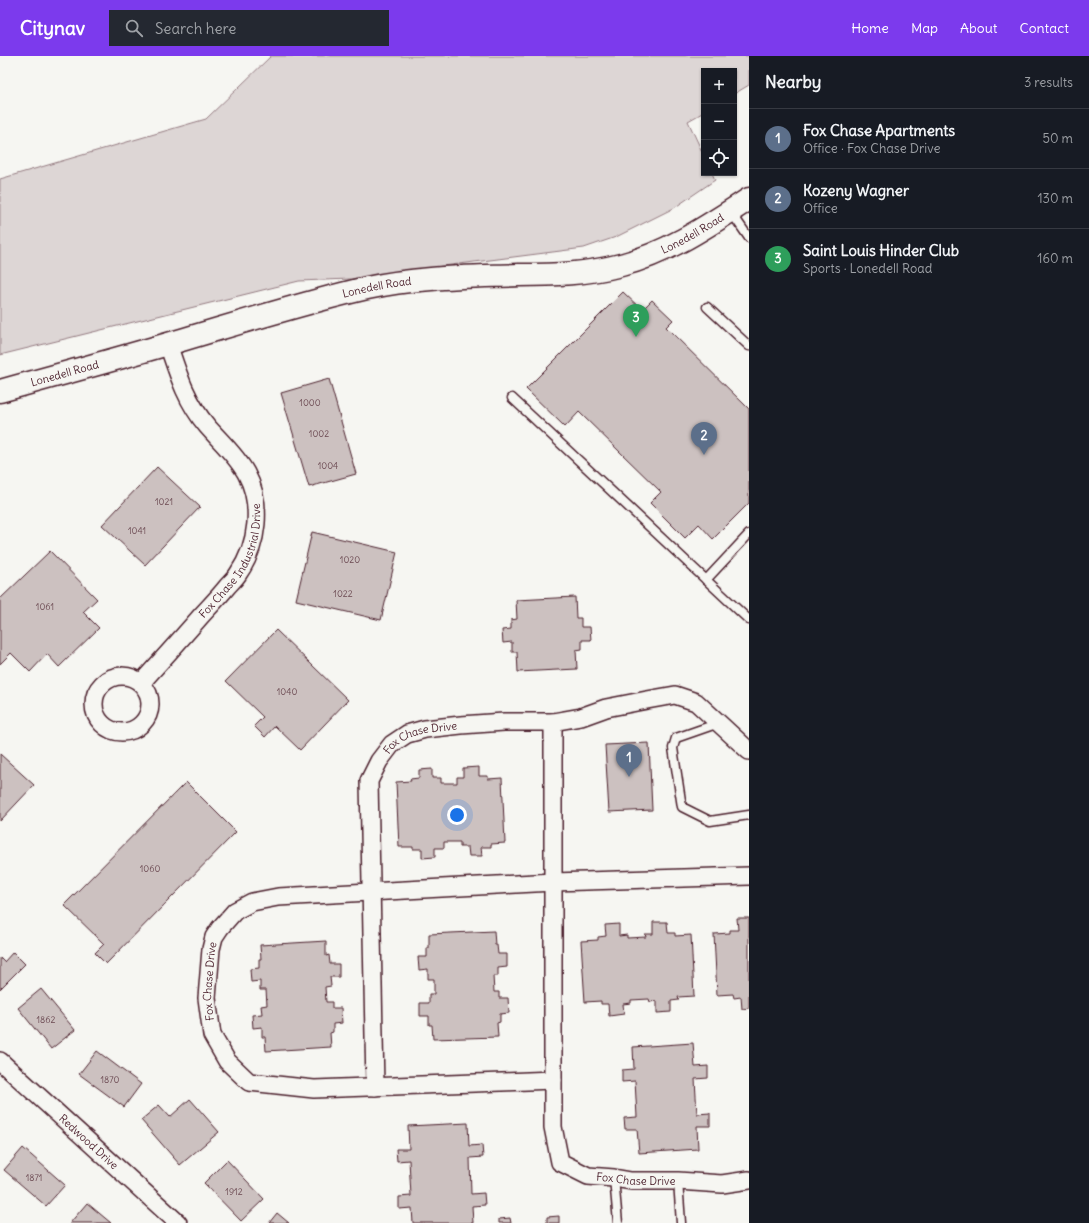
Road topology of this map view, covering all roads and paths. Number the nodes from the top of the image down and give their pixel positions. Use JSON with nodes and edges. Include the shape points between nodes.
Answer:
{"nodes":[{"id":1,"x":749,"y":199,"type":"edge"},
{"id":2,"x":730,"y":211,"type":"junction"},
{"id":3,"x":749,"y":238,"type":"edge"},
{"id":4,"x":707,"y":307,"type":"dead end"},
{"id":5,"x":168,"y":344,"type":"junction"},
{"id":6,"x":749,"y":346,"type":"edge"},
{"id":7,"x":0,"y":391,"type":"edge"},
{"id":8,"x":512,"y":398,"type":"dead end"},
{"id":9,"x":749,"y":534,"type":"edge"},
{"id":10,"x":706,"y":580,"type":"junction"},
{"id":11,"x":749,"y":620,"type":"edge"},
{"id":12,"x":141,"y":683,"type":"dead end"},
{"id":13,"x":554,"y":722,"type":"junction"},
{"id":14,"x":719,"y":723,"type":"junction"},
{"id":15,"x":749,"y":752,"type":"edge"},
{"id":16,"x":749,"y":815,"type":"edge"},
{"id":17,"x":749,"y":876,"type":"edge"},
{"id":18,"x":553,"y":882,"type":"junction"},
{"id":19,"x":372,"y":892,"type":"junction"},
{"id":20,"x":0,"y":1061,"type":"edge"},
{"id":21,"x":552,"y":1080,"type":"junction"},
{"id":22,"x":375,"y":1087,"type":"junction"},
{"id":23,"x":614,"y":1178,"type":"junction"},
{"id":24,"x":749,"y":1180,"type":"edge"},
{"id":25,"x":678,"y":1181,"type":"junction"},
{"id":26,"x":178,"y":1223,"type":"edge"},
{"id":27,"x":618,"y":1223,"type":"edge"},
{"id":28,"x":681,"y":1223,"type":"edge"}],
"edges":[{"from":1,"to":2,"type":"street","name":"Lonedell Road"},
{"from":2,"to":3,"type":"lane"},
{"from":2,"to":5,"type":"street","name":"Lonedell Road","via":[[676,244],[620,266],[564,274],[435,278],[401,282],[334,296]]},
{"from":4,"to":6,"type":"lane"},
{"from":5,"to":7,"type":"street","name":"Lonedell Road"},
{"from":5,"to":12,"type":"street","name":"Fox Chase Industrial Drive","via":[[182,385],[192,404],[246,473],[257,514],[255,535],[249,555],[238,574]]},
{"from":8,"to":10,"type":"lane"},
{"from":9,"to":10,"type":"lane"},
{"from":10,"to":11,"type":"lane"},
{"from":13,"to":14,"type":"street","name":"Fox Chase Drive","via":[[581,717],[606,708],[675,696],[696,702]]},
{"from":13,"to":18,"type":"street","name":"Fox Chase Drive"},
{"from":13,"to":19,"type":"street","name":"Fox Chase Drive","via":[[504,722],[425,729],[407,734],[392,744],[379,761],[370,781]]},
{"from":14,"to":15,"type":"street","name":"Fox Chase Drive"},
{"from":14,"to":16,"type":"lane","via":[[676,738],[673,748],[682,807],[710,821]]},
{"from":17,"to":18,"type":"street","name":"Fox Chase Drive"},
{"from":18,"to":19,"type":"street","name":"Fox Chase Drive"},
{"from":18,"to":21,"type":"street","name":"Fox Chase Drive"},
{"from":19,"to":22,"type":"street","name":"Fox Chase Drive"},
{"from":19,"to":22,"type":"street","name":"Fox Chase Drive","via":[[278,897],[252,902],[235,911],[214,937],[207,998],[212,1035],[227,1061],[249,1082],[314,1089]]},
{"from":20,"to":26,"type":"street","name":"Redwood Drive"},
{"from":21,"to":22,"type":"street","name":"Fox Chase Drive"},
{"from":21,"to":23,"type":"street","name":"Fox Chase Drive","via":[[553,1127],[560,1162],[588,1176]]},
{"from":23,"to":25,"type":"street","name":"Fox Chase Drive","via":[[632,1181]]},
{"from":23,"to":27,"type":"lane"},
{"from":24,"to":25,"type":"street","name":"Fox Chase Drive","via":[[722,1184]]},
{"from":25,"to":28,"type":"lane"}]}
